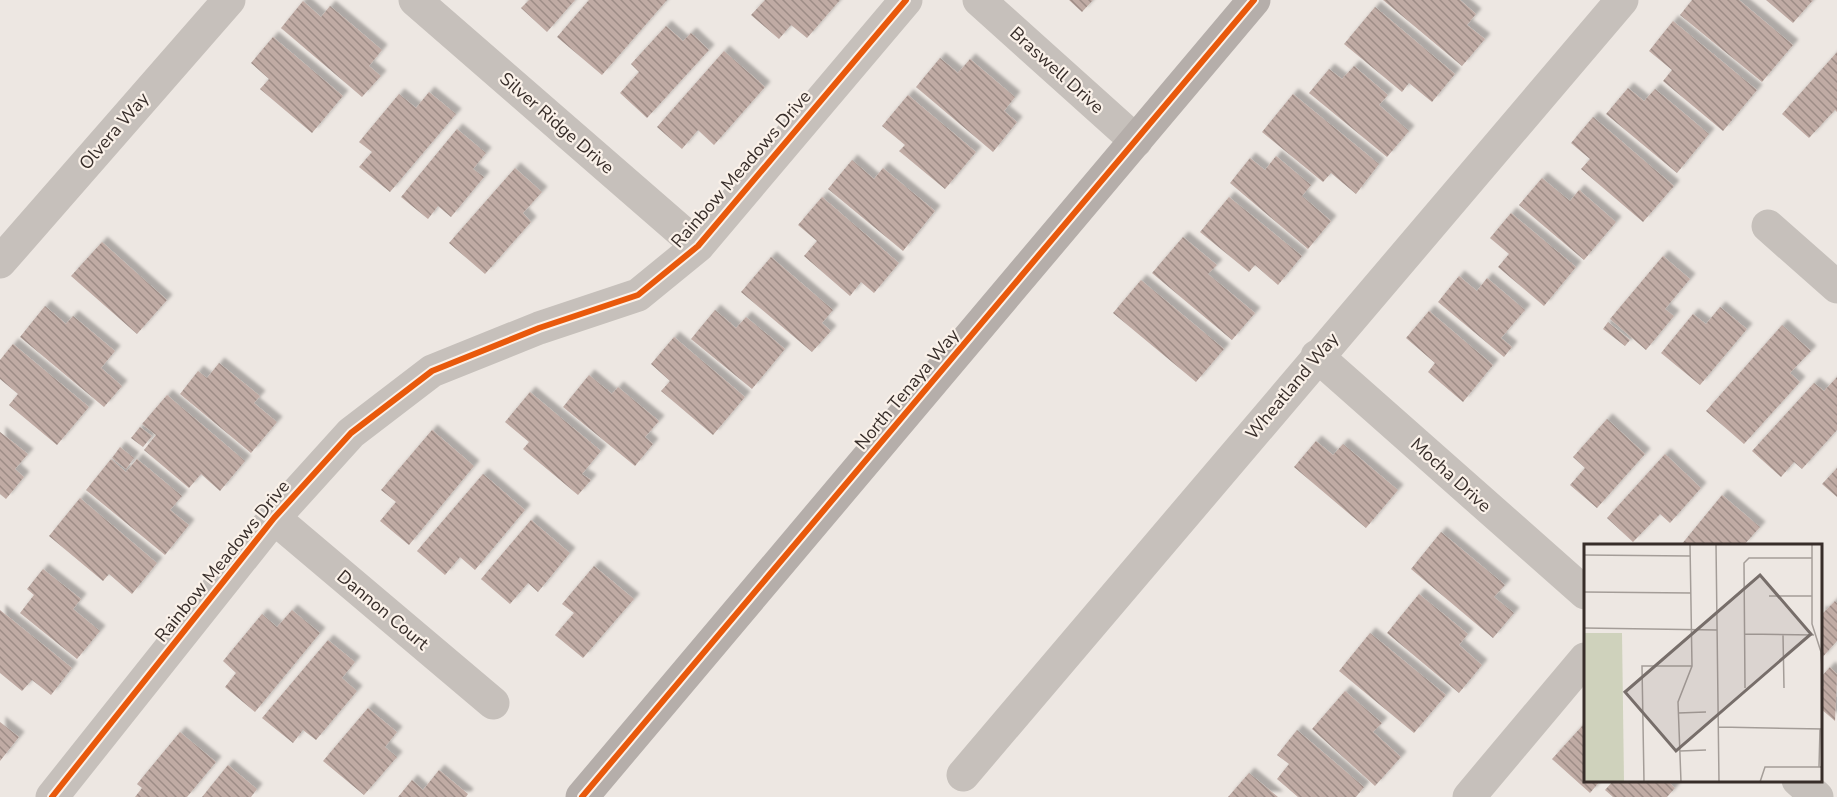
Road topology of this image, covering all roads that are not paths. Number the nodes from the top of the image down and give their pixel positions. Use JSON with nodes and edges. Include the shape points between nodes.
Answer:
{"nodes":[{"id":1,"x":229,"y":0,"type":"edge"},
{"id":2,"x":415,"y":0,"type":"edge"},
{"id":3,"x":906,"y":0,"type":"edge"},
{"id":4,"x":979,"y":0,"type":"edge"},
{"id":5,"x":1254,"y":0,"type":"edge"},
{"id":6,"x":1622,"y":0,"type":"edge"},
{"id":7,"x":1136,"y":141,"type":"junction"},
{"id":8,"x":1768,"y":226,"type":"dead end"},
{"id":9,"x":698,"y":246,"type":"junction"},
{"id":10,"x":0,"y":262,"type":"edge"},
{"id":11,"x":1837,"y":287,"type":"edge"},
{"id":12,"x":1317,"y":356,"type":"junction"},
{"id":13,"x":274,"y":518,"type":"junction"},
{"id":14,"x":1584,"y":592,"type":"edge"},
{"id":15,"x":1584,"y":659,"type":"edge"},
{"id":16,"x":493,"y":703,"type":"dead end"},
{"id":17,"x":963,"y":774,"type":"dead end"},
{"id":18,"x":1800,"y":782,"type":"edge"},
{"id":19,"x":52,"y":797,"type":"edge"},
{"id":20,"x":582,"y":797,"type":"edge"},
{"id":21,"x":1469,"y":797,"type":"edge"},
{"id":22,"x":1816,"y":797,"type":"edge"}],
"edges":[{"from":1,"to":10,"type":"street","name":"Olvera Way"},
{"from":2,"to":9,"type":"street","name":"Silver Ridge Drive"},
{"from":3,"to":9,"type":"street","name":"Rainbow Meadows Drive"},
{"from":4,"to":7,"type":"street","name":"Braswell Drive"},
{"from":5,"to":7,"type":"main road","name":"North Tenaya Way"},
{"from":6,"to":12,"type":"street","name":"Wheatland Way"},
{"from":7,"to":20,"type":"main road","name":"North Tenaya Way"},
{"from":8,"to":11,"type":"street"},
{"from":9,"to":13,"type":"street","name":"Rainbow Meadows Drive","via":[[638,295],[539,328],[432,371],[351,433]]},
{"from":12,"to":14,"type":"street","name":"Mocha Drive"},
{"from":12,"to":17,"type":"street","name":"Wheatland Way"},
{"from":13,"to":16,"type":"street","name":"Dannon Court"},
{"from":13,"to":19,"type":"street","name":"Rainbow Meadows Drive"},
{"from":15,"to":21,"type":"street"},
{"from":18,"to":22,"type":"street"}]}
